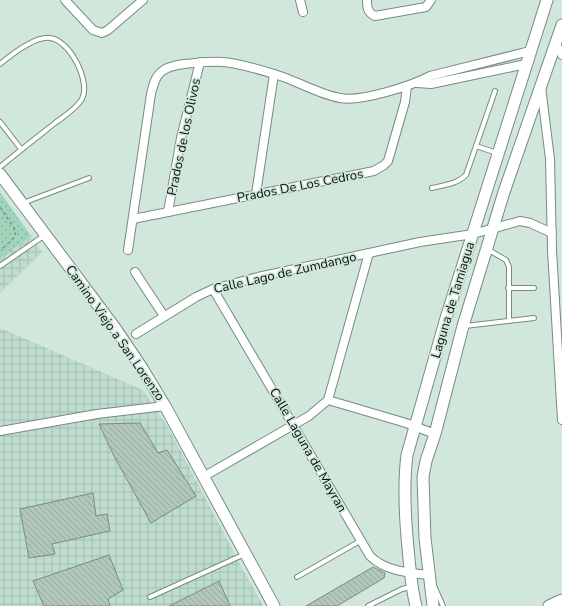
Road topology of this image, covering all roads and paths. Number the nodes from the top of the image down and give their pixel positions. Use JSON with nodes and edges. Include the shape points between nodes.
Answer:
{"nodes":[{"id":1,"x":65,"y":0,"type":"edge"},
{"id":2,"x":144,"y":0,"type":"edge"},
{"id":3,"x":300,"y":0,"type":"edge"},
{"id":4,"x":367,"y":0,"type":"edge"},
{"id":5,"x":431,"y":0,"type":"edge"},
{"id":6,"x":539,"y":0,"type":"edge"},
{"id":7,"x":547,"y":0,"type":"edge"},
{"id":8,"x":303,"y":12,"type":"dead end"},
{"id":9,"x":539,"y":22,"type":"junction"},
{"id":10,"x":562,"y":25,"type":"edge"},
{"id":11,"x":555,"y":43,"type":"junction"},
{"id":12,"x":530,"y":51,"type":"junction"},
{"id":13,"x":562,"y":55,"type":"edge"},
{"id":14,"x":200,"y":62,"type":"junction"},
{"id":15,"x":0,"y":64,"type":"edge"},
{"id":16,"x":526,"y":64,"type":"junction"},
{"id":17,"x":274,"y":74,"type":"junction"},
{"id":18,"x":416,"y":83,"type":"junction"},
{"id":19,"x":408,"y":86,"type":"junction"},
{"id":20,"x":541,"y":86,"type":"junction"},
{"id":21,"x":495,"y":90,"type":"dead end"},
{"id":22,"x":0,"y":122,"type":"edge"},
{"id":23,"x":476,"y":146,"type":"junction"},
{"id":24,"x":21,"y":150,"type":"junction"},
{"id":25,"x":499,"y":154,"type":"junction"},
{"id":26,"x":0,"y":167,"type":"edge"},
{"id":27,"x":0,"y":174,"type":"edge"},
{"id":28,"x":90,"y":178,"type":"dead end"},
{"id":29,"x":432,"y":188,"type":"dead end"},
{"id":30,"x":256,"y":194,"type":"junction"},
{"id":31,"x":23,"y":203,"type":"junction"},
{"id":32,"x":0,"y":207,"type":"edge"},
{"id":33,"x":168,"y":212,"type":"junction"},
{"id":34,"x":133,"y":219,"type":"junction"},
{"id":35,"x":493,"y":228,"type":"junction"},
{"id":36,"x":552,"y":233,"type":"junction"},
{"id":37,"x":473,"y":234,"type":"junction"},
{"id":38,"x":45,"y":235,"type":"junction"},
{"id":39,"x":487,"y":249,"type":"junction"},
{"id":40,"x":0,"y":250,"type":"edge"},
{"id":41,"x":128,"y":250,"type":"dead end"},
{"id":42,"x":369,"y":253,"type":"junction"},
{"id":43,"x":0,"y":266,"type":"edge"},
{"id":44,"x":135,"y":272,"type":"dead end"},
{"id":45,"x":508,"y":288,"type":"junction"},
{"id":46,"x":534,"y":288,"type":"dead end"},
{"id":47,"x":213,"y":289,"type":"junction"},
{"id":48,"x":164,"y":316,"type":"junction"},
{"id":49,"x":534,"y":318,"type":"dead end"},
{"id":50,"x":509,"y":321,"type":"junction"},
{"id":51,"x":463,"y":326,"type":"junction"},
{"id":52,"x":136,"y":334,"type":"dead end"},
{"id":53,"x":328,"y":400,"type":"junction"},
{"id":54,"x":165,"y":406,"type":"junction"},
{"id":55,"x":562,"y":420,"type":"edge"},
{"id":56,"x":294,"y":425,"type":"junction"},
{"id":57,"x":415,"y":426,"type":"junction"},
{"id":58,"x":0,"y":431,"type":"edge"},
{"id":59,"x":434,"y":434,"type":"junction"},
{"id":60,"x":203,"y":477,"type":"junction"},
{"id":61,"x":360,"y":541,"type":"junction"},
{"id":62,"x":245,"y":554,"type":"junction"},
{"id":63,"x":410,"y":573,"type":"junction"},
{"id":64,"x":429,"y":575,"type":"junction"},
{"id":65,"x":297,"y":577,"type":"dead end"},
{"id":66,"x":411,"y":587,"type":"junction"},
{"id":67,"x":150,"y":597,"type":"dead end"},
{"id":68,"x":562,"y":600,"type":"edge"},
{"id":69,"x":274,"y":606,"type":"edge"},
{"id":70,"x":368,"y":606,"type":"edge"},
{"id":71,"x":416,"y":606,"type":"edge"},
{"id":72,"x":434,"y":606,"type":"edge"},
{"id":73,"x":443,"y":606,"type":"edge"},
{"id":74,"x":549,"y":606,"type":"edge"}],
"edges":[{"from":1,"to":2,"type":"street","via":[[93,30],[102,33]]},
{"from":3,"to":8,"type":"street"},
{"from":4,"to":5,"type":"street","via":[[367,8],[370,14],[375,16],[426,7]]},
{"from":6,"to":9,"type":"main road"},
{"from":7,"to":9,"type":"main road","name":"Laguna de Tamiagua"},
{"from":9,"to":12,"type":"main road","name":"Laguna de Tamiagua"},
{"from":10,"to":11,"type":"main road","name":"Laguna de Tamiagua"},
{"from":11,"to":13,"type":"street"},
{"from":11,"to":20,"type":"main road","name":"Laguna de Tamiagua"},
{"from":12,"to":16,"type":"main road","name":"Laguna de Tamiagua"},
{"from":12,"to":18,"type":"street","via":[[430,76]]},
{"from":14,"to":17,"type":"street","via":[[224,62]]},
{"from":14,"to":33,"type":"street","name":"Prados de los Olivos","via":[[181,138]]},
{"from":14,"to":34,"type":"street","via":[[167,68],[161,71],[154,83]]},
{"from":15,"to":24,"type":"lane","via":[[35,41],[49,37],[67,48],[82,72],[84,90],[78,104]]},
{"from":16,"to":18,"type":"street","via":[[432,84]]},
{"from":16,"to":25,"type":"main road","name":"Laguna de Tamiagua"},
{"from":17,"to":19,"type":"street","via":[[340,98],[360,98]]},
{"from":17,"to":30,"type":"street"},
{"from":18,"to":19,"type":"street"},
{"from":19,"to":30,"type":"street","name":"Prados De Los Cedros","via":[[391,154],[380,168],[369,173]]},
{"from":20,"to":35,"type":"main road","name":"Laguna de Tamiagua"},
{"from":20,"to":36,"type":"street","via":[[550,160]]},
{"from":21,"to":23,"type":"lane"},
{"from":22,"to":24,"type":"lane"},
{"from":23,"to":25,"type":"lane"},
{"from":23,"to":29,"type":"lane","via":[[466,175],[461,180]]},
{"from":24,"to":26,"type":"lane"},
{"from":25,"to":37,"type":"main road","name":"Laguna de Tamiagua"},
{"from":27,"to":31,"type":"main road","name":"Camino Viejo a San Lorenzo"},
{"from":28,"to":31,"type":"lane"},
{"from":30,"to":33,"type":"street","name":"Prados De Los Cedros"},
{"from":31,"to":38,"type":"main road","name":"Camino Viejo a San Lorenzo"},
{"from":32,"to":40,"type":"path","via":[[16,231],[8,245]]},
{"from":33,"to":34,"type":"street","name":"Prados De Los Cedros"},
{"from":34,"to":41,"type":"street"},
{"from":35,"to":36,"type":"street","name":"Calle Lago de Zumdango","via":[[520,222],[530,223]]},
{"from":35,"to":37,"type":"street","name":"Calle Lago de Zumdango"},
{"from":35,"to":39,"type":"main road","name":"Laguna de Tamiagua"},
{"from":36,"to":55,"type":"street"},
{"from":37,"to":42,"type":"street","name":"Calle Lago de Zumdango"},
{"from":37,"to":57,"type":"main road","name":"Laguna de Tamiagua"},
{"from":38,"to":43,"type":"lane"},
{"from":38,"to":54,"type":"main road","name":"Camino Viejo a San Lorenzo","via":[[115,328]]},
{"from":39,"to":45,"type":"lane","via":[[506,260],[509,267]]},
{"from":39,"to":51,"type":"main road","name":"Laguna de Tamiagua"},
{"from":42,"to":47,"type":"street","name":"Calle Lago de Zumdango"},
{"from":42,"to":53,"type":"street"},
{"from":44,"to":48,"type":"street"},
{"from":45,"to":46,"type":"lane"},
{"from":45,"to":50,"type":"lane"},
{"from":47,"to":48,"type":"street","name":"Calle Lago de Zumdango"},
{"from":47,"to":56,"type":"street","name":"Calle Laguna de Mayran"},
{"from":48,"to":52,"type":"street","name":"Calle Lago de Zumdango"},
{"from":49,"to":50,"type":"lane"},
{"from":50,"to":51,"type":"lane"},
{"from":51,"to":59,"type":"main road","name":"Laguna de Tamiagua"},
{"from":53,"to":56,"type":"street"},
{"from":53,"to":57,"type":"street"},
{"from":54,"to":58,"type":"street","via":[[97,414]]},
{"from":54,"to":60,"type":"main road","name":"Camino Viejo a San Lorenzo"},
{"from":56,"to":60,"type":"street"},
{"from":56,"to":61,"type":"street","name":"Calle Laguna de Mayran"},
{"from":57,"to":59,"type":"street"},
{"from":57,"to":63,"type":"main road","name":"Laguna de Tamiagua","via":[[404,475]]},
{"from":59,"to":64,"type":"main road","name":"Laguna de Tamiagua","via":[[423,477]]},
{"from":60,"to":62,"type":"main road","name":"Camino Viejo a San Lorenzo"},
{"from":61,"to":63,"type":"street","name":"Calle Laguna de Mayran","via":[[375,561]]},
{"from":61,"to":65,"type":"lane"},
{"from":62,"to":67,"type":"lane"},
{"from":62,"to":69,"type":"main road","name":"Camino Viejo a San Lorenzo"},
{"from":63,"to":64,"type":"street","name":"Calle Laguna de Mayran"},
{"from":63,"to":66,"type":"main road","name":"Laguna de Tamiagua"},
{"from":64,"to":72,"type":"main road","name":"Laguna de Tamiagua"},
{"from":64,"to":73,"type":"lane"},
{"from":66,"to":70,"type":"lane"},
{"from":66,"to":71,"type":"main road","name":"Laguna de Tamiagua"},
{"from":68,"to":74,"type":"main road"}]}
